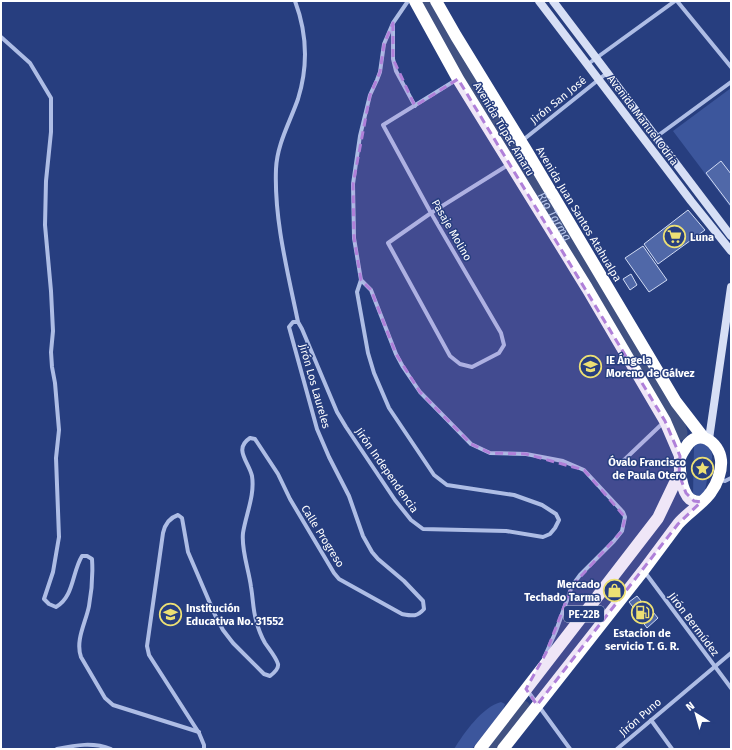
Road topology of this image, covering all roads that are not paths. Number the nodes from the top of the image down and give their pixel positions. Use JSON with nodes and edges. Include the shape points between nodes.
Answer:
{"nodes":[{"id":1,"x":295,"y":1,"type":"edge"},
{"id":2,"x":408,"y":1,"type":"edge"},
{"id":3,"x":415,"y":1,"type":"edge"},
{"id":4,"x":436,"y":1,"type":"edge"},
{"id":5,"x":539,"y":1,"type":"edge"},
{"id":6,"x":553,"y":1,"type":"edge"},
{"id":7,"x":676,"y":1,"type":"edge"},
{"id":8,"x":393,"y":23,"type":"junction"},
{"id":9,"x":1,"y":37,"type":"edge"},
{"id":10,"x":596,"y":58,"type":"junction"},
{"id":11,"x":588,"y":64,"type":"junction"},
{"id":12,"x":731,"y":67,"type":"edge"},
{"id":13,"x":607,"y":73,"type":"junction"},
{"id":14,"x":458,"y":79,"type":"junction"},
{"id":15,"x":598,"y":79,"type":"junction"},
{"id":16,"x":731,"y":82,"type":"edge"},
{"id":17,"x":415,"y":106,"type":"junction"},
{"id":18,"x":656,"y":138,"type":"junction"},
{"id":19,"x":521,"y":142,"type":"junction"},
{"id":20,"x":510,"y":164,"type":"junction"},
{"id":21,"x":682,"y":171,"type":"junction"},
{"id":22,"x":673,"y":178,"type":"junction"},
{"id":23,"x":431,"y":213,"type":"junction"},
{"id":24,"x":731,"y":236,"type":"edge"},
{"id":25,"x":731,"y":251,"type":"edge"},
{"id":26,"x":361,"y":280,"type":"junction"},
{"id":27,"x":731,"y":287,"type":"edge"},
{"id":28,"x":298,"y":322,"type":"junction"},
{"id":29,"x":665,"y":421,"type":"junction"},
{"id":30,"x":706,"y":438,"type":"junction"},
{"id":31,"x":680,"y":456,"type":"junction"},
{"id":32,"x":622,"y":462,"type":"dead end"},
{"id":33,"x":680,"y":474,"type":"junction"},
{"id":34,"x":731,"y":478,"type":"edge"},
{"id":35,"x":717,"y":480,"type":"junction"},
{"id":36,"x":701,"y":502,"type":"junction"},
{"id":37,"x":643,"y":571,"type":"junction"},
{"id":38,"x":424,"y":609,"type":"joint"},
{"id":39,"x":731,"y":653,"type":"edge"},
{"id":40,"x":715,"y":666,"type":"junction"},
{"id":41,"x":536,"y":676,"type":"junction"},
{"id":42,"x":731,"y":688,"type":"edge"},
{"id":43,"x":526,"y":689,"type":"junction"},
{"id":44,"x":538,"y":705,"type":"junction"},
{"id":45,"x":651,"y":720,"type":"junction"},
{"id":46,"x":199,"y":733,"type":"junction"},
{"id":47,"x":57,"y":749,"type":"edge"},
{"id":48,"x":111,"y":749,"type":"edge"},
{"id":49,"x":204,"y":749,"type":"edge"},
{"id":50,"x":480,"y":749,"type":"edge"},
{"id":51,"x":503,"y":749,"type":"edge"},
{"id":52,"x":570,"y":749,"type":"edge"},
{"id":53,"x":617,"y":749,"type":"edge"},
{"id":54,"x":672,"y":749,"type":"edge"}],
"edges":[{"from":1,"to":28,"type":"street","via":[[301,17],[305,48],[304,73],[276,168],[280,230]]},
{"from":2,"to":8,"type":"street"},
{"from":3,"to":14,"type":"highway","name":"Avenida Túpac Amaru","number":"PE-22B"},
{"from":4,"to":19,"type":"highway","name":"Avenida Juan Santos Atahualpa","number":"PE-22B"},
{"from":5,"to":11,"type":"main road","name":"Avenida Manuel Odría"},
{"from":6,"to":10,"type":"main road","name":"Avenida Manuel Odría"},
{"from":7,"to":10,"type":"street","name":"Jirón San José"},
{"from":7,"to":12,"type":"street"},
{"from":8,"to":17,"type":"street","via":[[393,59],[396,71]]},
{"from":8,"to":26,"type":"street","via":[[384,44],[380,72],[370,95],[360,136],[353,184],[354,238]]},
{"from":9,"to":46,"type":"street","via":[[30,63],[51,98],[45,225],[51,291],[52,367],[59,430],[56,458],[59,537],[53,572],[44,599],[56,607],[63,603],[82,556],[92,559],[93,577],[89,606],[78,650],[105,698],[113,705]]},
{"from":10,"to":11,"type":"street","name":"Jirón San José"},
{"from":10,"to":13,"type":"main road","name":"Avenida Manuel Odría"},
{"from":11,"to":15,"type":"main road","name":"Avenida Manuel Odría"},
{"from":13,"to":15,"type":"street","name":"Jirón San José"},
{"from":13,"to":18,"type":"main road","name":"Avenida Manuel Odría"},
{"from":14,"to":17,"type":"street"},
{"from":14,"to":20,"type":"highway","name":"Avenida Túpac Amaru","number":"PE-22B"},
{"from":15,"to":19,"type":"street","name":"Jirón San José"},
{"from":15,"to":22,"type":"main road","name":"Avenida Manuel Odría"},
{"from":16,"to":18,"type":"street"},
{"from":17,"to":23,"type":"street","name":"Pasaje Molino","via":[[383,124]]},
{"from":18,"to":21,"type":"main road","name":"Avenida Manuel Odría"},
{"from":19,"to":30,"type":"highway","name":"Avenida Juan Santos Atahualpa","number":"PE-22B","via":[[676,402]]},
{"from":20,"to":23,"type":"street"},
{"from":20,"to":29,"type":"highway","name":"Avenida Túpac Amaru","number":"PE-22B"},
{"from":21,"to":22,"type":"main road"},
{"from":21,"to":24,"type":"main road","name":"Avenida Manuel Odría"},
{"from":22,"to":25,"type":"main road","name":"Avenida Manuel Odría"},
{"from":23,"to":23,"type":"street","name":"Pasaje Molino","via":[[501,333],[504,345],[499,353],[472,367],[460,364],[450,356],[388,243]]},
{"from":26,"to":28,"type":"street","name":"Jirón Independencia","via":[[357,292],[374,373],[389,408],[434,475],[447,485],[514,495],[542,505],[556,514],[559,520],[550,534],[543,537],[506,531],[423,529],[417,526],[392,496],[337,412]]},
{"from":26,"to":41,"type":"street","via":[[371,290],[403,367],[420,392],[471,444],[490,454],[526,454],[563,462],[584,470],[625,516],[622,531],[614,542],[572,586],[556,632]]},
{"from":27,"to":30,"type":"main road"},
{"from":28,"to":38,"type":"street","name":"Jirón Los Laureles","via":[[293,322],[289,327],[317,429],[350,496],[363,536],[378,559],[404,580],[423,601]]},
{"from":29,"to":31,"type":"highway","name":"Avenida Túpac Amaru","number":"PE-22B"},
{"from":29,"to":32,"type":"street"},
{"from":30,"to":31,"type":"highway","via":[[694,439],[688,443]]},
{"from":30,"to":35,"type":"highway","number":"PE-22B","via":[[719,451],[721,461]]},
{"from":31,"to":33,"type":"highway","number":"PE-22B"},
{"from":33,"to":36,"type":"highway","number":"PE-22B","via":[[689,498]]},
{"from":33,"to":41,"type":"highway","number":"PE-22B","via":[[658,518]]},
{"from":34,"to":35,"type":"street","via":[[725,481]]},
{"from":35,"to":36,"type":"highway","number":"PE-22B","via":[[711,493]]},
{"from":36,"to":37,"type":"highway","number":"PE-22B","via":[[678,524]]},
{"from":37,"to":40,"type":"street","name":"Jirón Bermúdez"},
{"from":37,"to":44,"type":"highway","number":"PE-22B"},
{"from":38,"to":46,"type":"street","name":"Calle Progreso","via":[[412,616],[402,614],[339,578],[322,555],[278,474],[255,439],[250,438],[242,447],[242,454],[252,474],[253,487],[243,545],[255,619],[264,641],[278,663],[270,676],[264,674],[223,630],[188,552],[182,518],[178,514],[173,516],[164,526],[147,646],[148,655]]},
{"from":39,"to":40,"type":"street","name":"Jirón Puno"},
{"from":40,"to":42,"type":"street","name":"Jirón Bermúdez"},
{"from":40,"to":45,"type":"street","name":"Jirón Puno"},
{"from":41,"to":43,"type":"highway","number":"PE-22B"},
{"from":43,"to":44,"type":"street"},
{"from":43,"to":50,"type":"highway","number":"PE-22B"},
{"from":44,"to":51,"type":"highway","number":"PE-22B"},
{"from":44,"to":52,"type":"street"},
{"from":45,"to":53,"type":"street","name":"Jirón Puno"},
{"from":45,"to":54,"type":"street"},
{"from":46,"to":49,"type":"street"},
{"from":47,"to":48,"type":"street","via":[[90,744]]}]}
